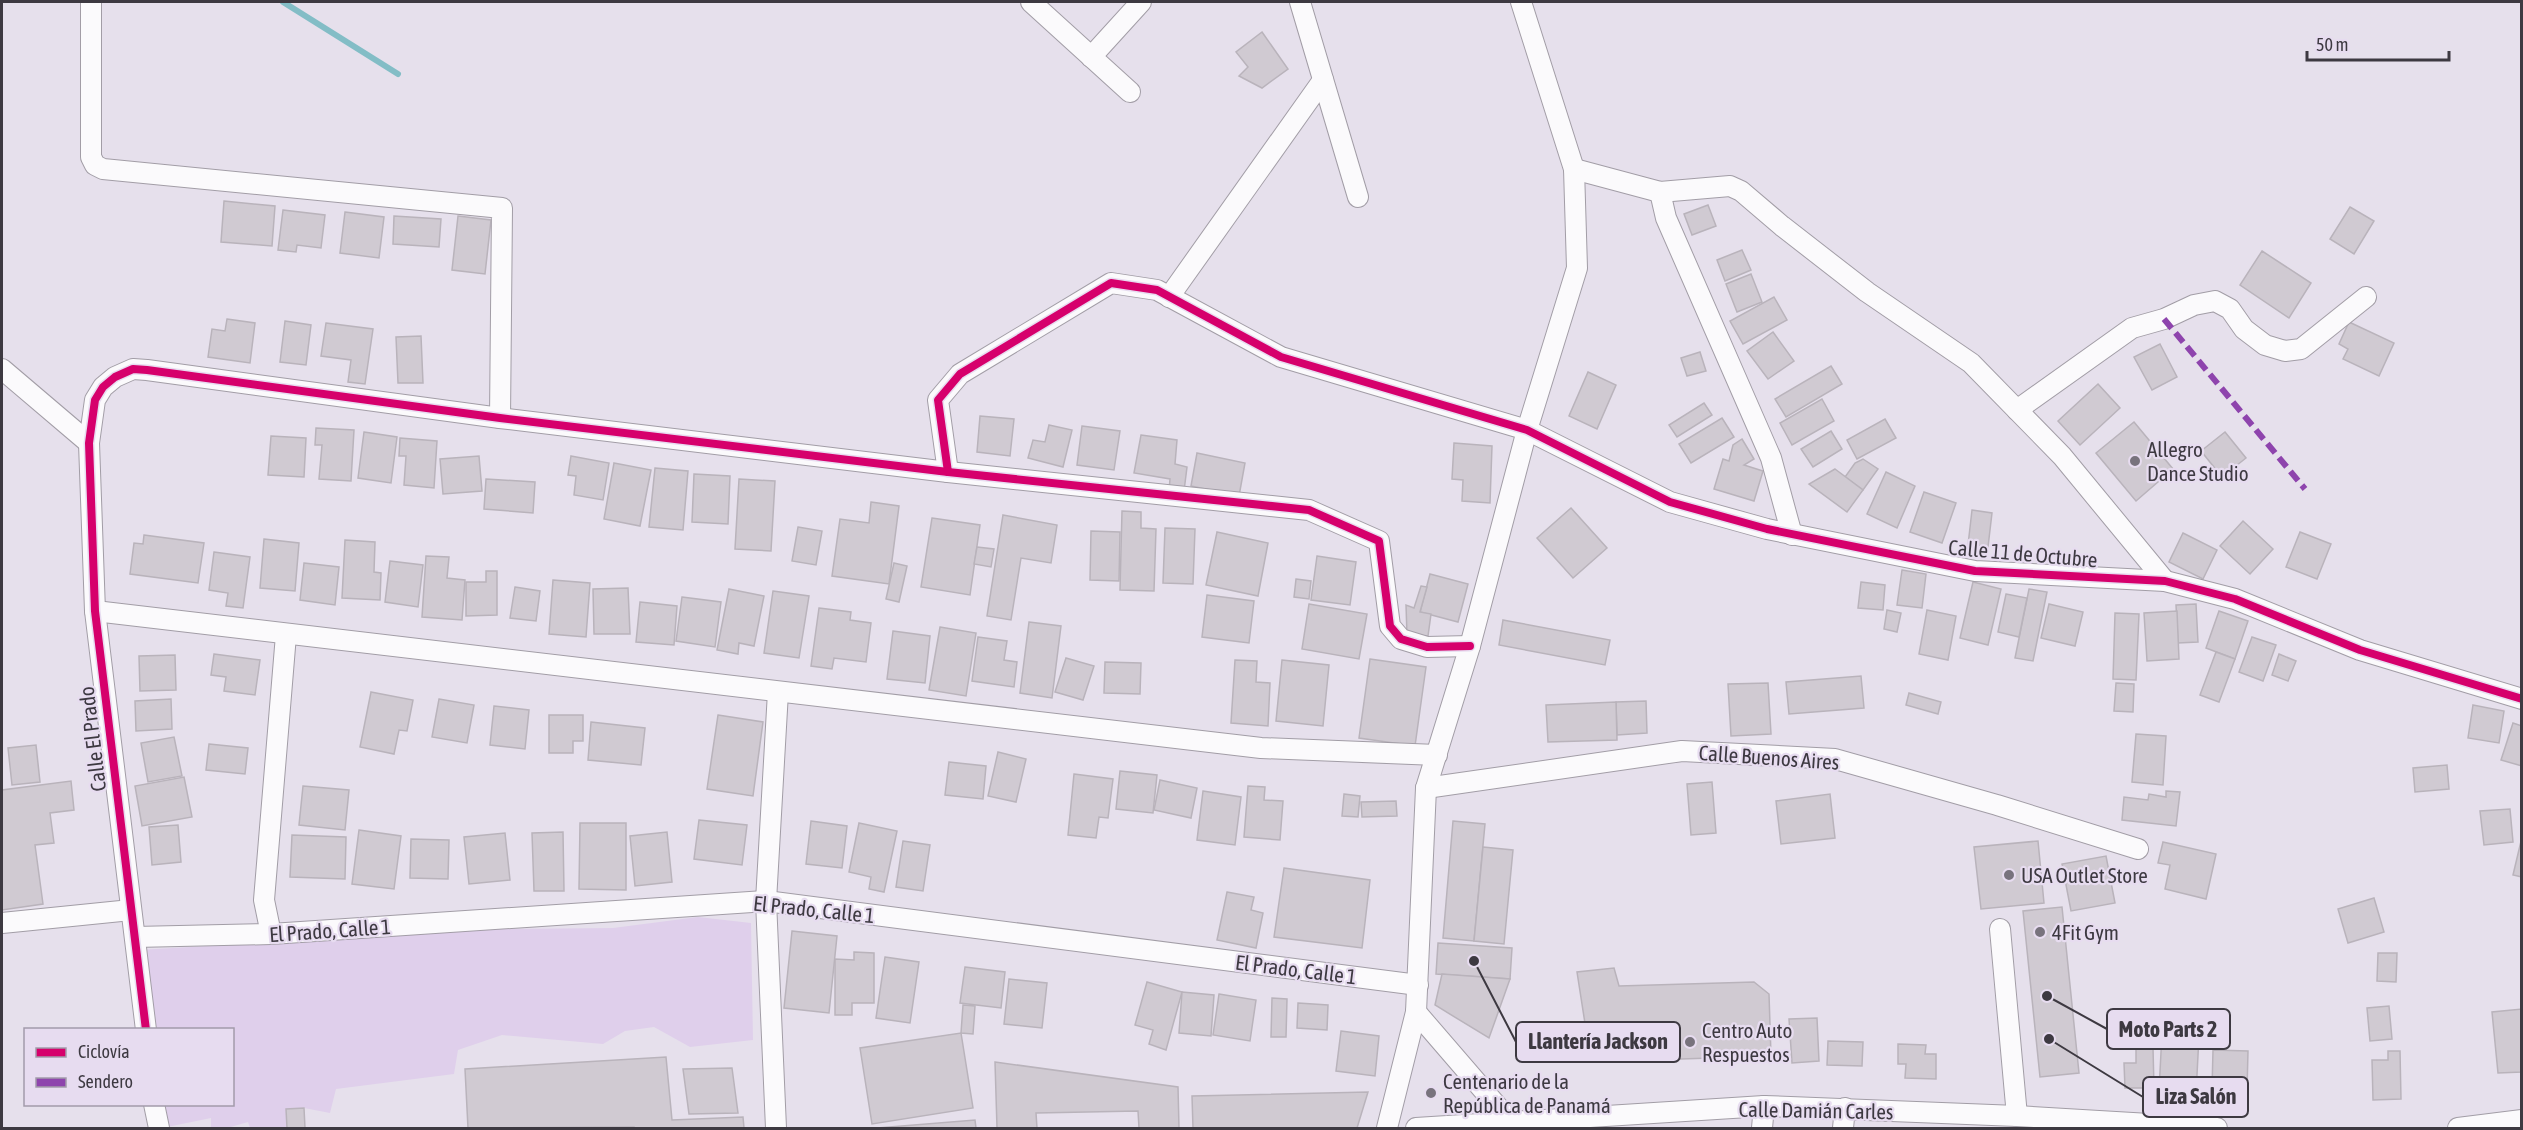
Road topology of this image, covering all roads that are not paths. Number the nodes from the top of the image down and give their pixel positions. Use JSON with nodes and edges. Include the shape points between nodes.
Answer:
{"nodes":[{"id":1,"x":91,"y":2,"type":"edge"},
{"id":2,"x":1031,"y":2,"type":"edge"},
{"id":3,"x":1142,"y":2,"type":"edge"},
{"id":4,"x":1300,"y":2,"type":"edge"},
{"id":5,"x":1521,"y":2,"type":"edge"},
{"id":6,"x":1092,"y":57,"type":"junction"},
{"id":7,"x":1323,"y":80,"type":"junction"},
{"id":8,"x":1130,"y":92,"type":"dead end"},
{"id":9,"x":1575,"y":170,"type":"junction"},
{"id":10,"x":1660,"y":192,"type":"junction"},
{"id":11,"x":1358,"y":197,"type":"dead end"},
{"id":12,"x":1169,"y":297,"type":"junction"},
{"id":13,"x":2366,"y":297,"type":"dead end"},
{"id":14,"x":2,"y":369,"type":"edge"},
{"id":15,"x":2017,"y":410,"type":"junction"},
{"id":16,"x":500,"y":418,"type":"junction"},
{"id":17,"x":1527,"y":430,"type":"junction"},
{"id":18,"x":88,"y":443,"type":"junction"},
{"id":19,"x":948,"y":472,"type":"junction"},
{"id":20,"x":1792,"y":534,"type":"junction"},
{"id":21,"x":2165,"y":581,"type":"junction"},
{"id":22,"x":95,"y":611,"type":"junction"},
{"id":23,"x":286,"y":635,"type":"junction"},
{"id":24,"x":1470,"y":646,"type":"junction"},
{"id":25,"x":778,"y":692,"type":"junction"},
{"id":26,"x":2522,"y":699,"type":"edge"},
{"id":27,"x":1437,"y":755,"type":"junction"},
{"id":28,"x":1426,"y":788,"type":"junction"},
{"id":29,"x":2138,"y":849,"type":"dead end"},
{"id":30,"x":766,"y":901,"type":"junction"},
{"id":31,"x":131,"y":910,"type":"junction"},
{"id":32,"x":2,"y":923,"type":"edge"},
{"id":33,"x":2000,"y":929,"type":"dead end"},
{"id":34,"x":270,"y":934,"type":"junction"},
{"id":35,"x":135,"y":938,"type":"junction"},
{"id":36,"x":1418,"y":985,"type":"junction"},
{"id":37,"x":1416,"y":1012,"type":"junction"},
{"id":38,"x":146,"y":1028,"type":"edge"},
{"id":39,"x":154,"y":1106,"type":"edge"},
{"id":40,"x":1764,"y":1106,"type":"junction"},
{"id":41,"x":1845,"y":1108,"type":"junction"},
{"id":42,"x":2018,"y":1116,"type":"junction"},
{"id":43,"x":2522,"y":1120,"type":"edge"},
{"id":44,"x":1510,"y":1121,"type":"junction"},
{"id":45,"x":159,"y":1128,"type":"edge"},
{"id":46,"x":776,"y":1128,"type":"edge"},
{"id":47,"x":1387,"y":1128,"type":"edge"},
{"id":48,"x":1416,"y":1128,"type":"edge"},
{"id":49,"x":1762,"y":1128,"type":"edge"},
{"id":50,"x":1843,"y":1128,"type":"edge"},
{"id":51,"x":2217,"y":1128,"type":"edge"},
{"id":52,"x":2457,"y":1128,"type":"edge"}],
"edges":[{"from":1,"to":16,"type":"street","via":[[91,157],[95,165],[502,208]]},
{"from":2,"to":6,"type":"street"},
{"from":3,"to":6,"type":"street"},
{"from":4,"to":7,"type":"street"},
{"from":5,"to":9,"type":"street"},
{"from":6,"to":8,"type":"street"},
{"from":7,"to":11,"type":"street"},
{"from":7,"to":12,"type":"street"},
{"from":9,"to":10,"type":"street"},
{"from":9,"to":17,"type":"street","via":[[1577,268]]},
{"from":10,"to":15,"type":"street","via":[[1730,186],[1741,191],[1867,292],[1971,363]]},
{"from":10,"to":20,"type":"street","via":[[1666,218],[1771,458]]},
{"from":12,"to":17,"type":"street","name":"Calle 11 de Octubre","via":[[1281,357]]},
{"from":12,"to":19,"type":"street","name":"Calle 11 de Octubre","via":[[1157,290],[1111,283],[960,374],[938,400]]},
{"from":13,"to":15,"type":"street","via":[[2301,349],[2285,351],[2265,345],[2244,329],[2230,309],[2215,301],[2194,305],[2132,328]]},
{"from":14,"to":18,"type":"street"},
{"from":15,"to":21,"type":"street","via":[[2062,456]]},
{"from":16,"to":18,"type":"street","name":"Calle El Prado","via":[[133,369],[115,377],[95,400]]},
{"from":16,"to":19,"type":"street","name":"Calle El Prado"},
{"from":17,"to":20,"type":"street","name":"Calle 11 de Octubre","via":[[1670,502]]},
{"from":17,"to":24,"type":"street"},
{"from":18,"to":22,"type":"street","name":"Calle El Prado"},
{"from":19,"to":24,"type":"street","name":"Calle El Prado","via":[[1309,510],[1379,541],[1390,626],[1401,639],[1427,647]]},
{"from":20,"to":21,"type":"street","name":"Calle 11 de Octubre","via":[[1975,571]]},
{"from":21,"to":26,"type":"street","name":"Calle 11 de Octubre","via":[[2235,599],[2360,650]]},
{"from":22,"to":23,"type":"street"},
{"from":22,"to":31,"type":"street","name":"Calle El Prado"},
{"from":23,"to":25,"type":"street"},
{"from":23,"to":34,"type":"street","via":[[264,900]]},
{"from":24,"to":27,"type":"street"},
{"from":25,"to":27,"type":"street","via":[[1261,748]]},
{"from":25,"to":30,"type":"street"},
{"from":27,"to":28,"type":"street"},
{"from":28,"to":29,"type":"street","name":"Calle Buenos Aires","via":[[1682,751],[1835,759]]},
{"from":28,"to":36,"type":"street"},
{"from":30,"to":34,"type":"street","name":"El Prado, Calle 1"},
{"from":30,"to":36,"type":"street","name":"El Prado, Calle 1"},
{"from":30,"to":46,"type":"street"},
{"from":31,"to":32,"type":"street"},
{"from":31,"to":35,"type":"street","name":"Calle El Prado"},
{"from":33,"to":42,"type":"street"},
{"from":34,"to":35,"type":"street","name":"El Prado, Calle 1"},
{"from":35,"to":38,"type":"street","name":"Calle El Prado"},
{"from":36,"to":37,"type":"street"},
{"from":37,"to":44,"type":"street"},
{"from":37,"to":47,"type":"street"},
{"from":39,"to":45,"type":"street"},
{"from":40,"to":41,"type":"street","name":"Calle Damián Carles"},
{"from":40,"to":44,"type":"street","name":"Calle Damián Carles"},
{"from":40,"to":49,"type":"street"},
{"from":41,"to":42,"type":"street","name":"Calle Damián Carles"},
{"from":41,"to":50,"type":"street"},
{"from":42,"to":51,"type":"street","name":"Calle Damián Carles"},
{"from":43,"to":52,"type":"street"},
{"from":44,"to":48,"type":"street","name":"Calle Damián Carles"}]}
